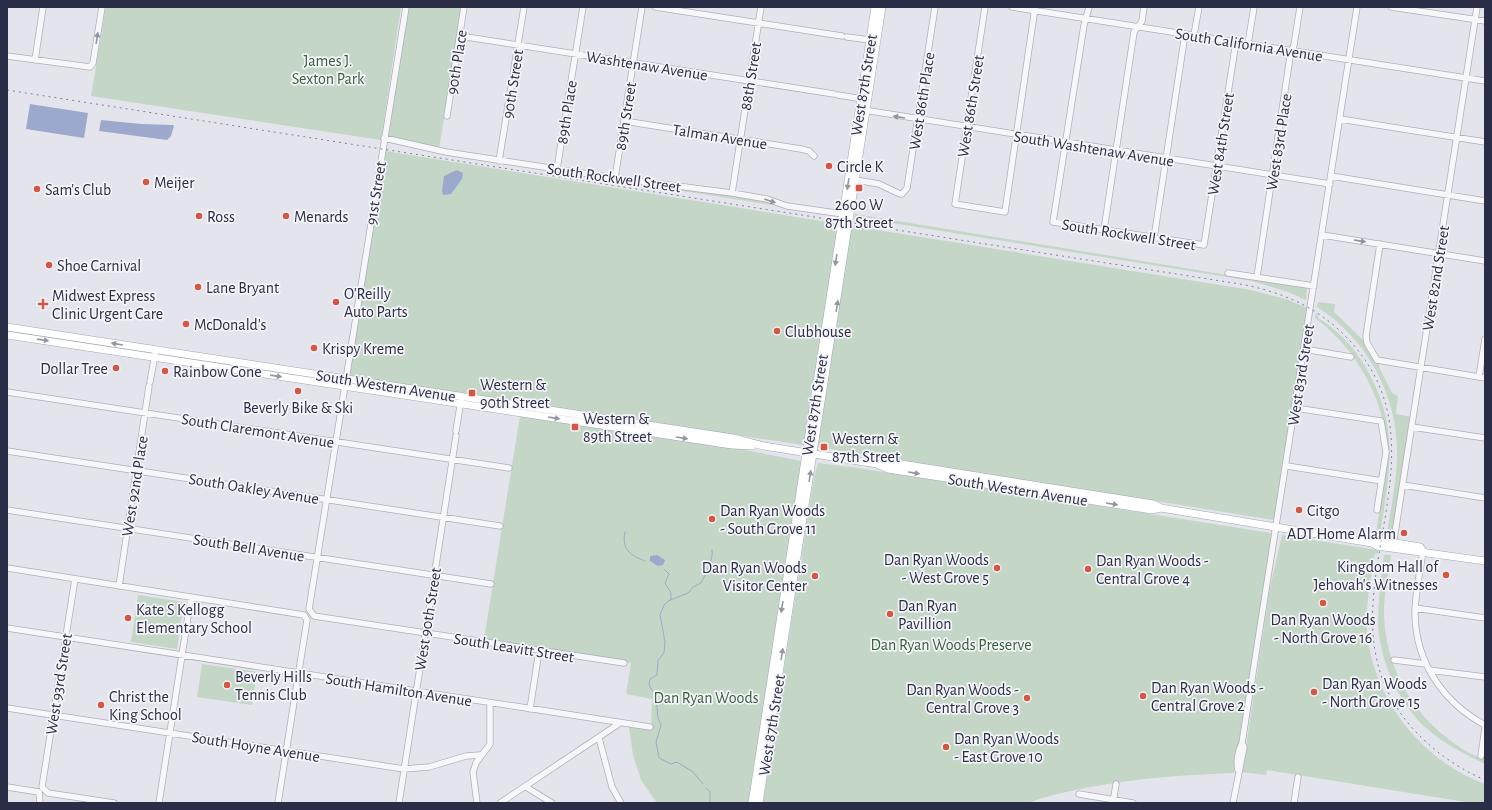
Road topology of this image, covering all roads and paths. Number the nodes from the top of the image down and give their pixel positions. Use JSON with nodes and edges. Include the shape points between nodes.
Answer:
{"nodes":[{"id":1,"x":43,"y":7,"type":"edge"},
{"id":2,"x":102,"y":7,"type":"edge"},
{"id":3,"x":406,"y":7,"type":"edge"},
{"id":4,"x":464,"y":7,"type":"edge"},
{"id":5,"x":524,"y":7,"type":"edge"},
{"id":6,"x":583,"y":7,"type":"edge"},
{"id":7,"x":642,"y":7,"type":"edge"},
{"id":8,"x":655,"y":7,"type":"edge"},
{"id":9,"x":760,"y":7,"type":"edge"},
{"id":10,"x":876,"y":7,"type":"edge"},
{"id":11,"x":882,"y":7,"type":"edge"},
{"id":12,"x":935,"y":7,"type":"edge"},
{"id":13,"x":985,"y":7,"type":"edge"},
{"id":14,"x":1012,"y":7,"type":"edge"},
{"id":15,"x":1088,"y":7,"type":"edge"},
{"id":16,"x":1144,"y":7,"type":"edge"},
{"id":17,"x":1199,"y":7,"type":"edge"},
{"id":18,"x":1254,"y":7,"type":"edge"},
{"id":19,"x":1300,"y":7,"type":"edge"},
{"id":20,"x":1357,"y":7,"type":"edge"},
{"id":21,"x":1391,"y":7,"type":"edge"},
{"id":22,"x":1476,"y":7,"type":"edge"},
{"id":23,"x":1035,"y":9,"type":"edge"},
{"id":24,"x":1086,"y":18,"type":"junction"},
{"id":25,"x":1475,"y":20,"type":"junction"},
{"id":26,"x":1485,"y":22,"type":"edge"},
{"id":27,"x":758,"y":23,"type":"junction"},
{"id":28,"x":1138,"y":27,"type":"junction"},
{"id":29,"x":1186,"y":34,"type":"junction"},
{"id":30,"x":460,"y":36,"type":"junction"},
{"id":31,"x":1194,"y":36,"type":"junction"},
{"id":32,"x":870,"y":40,"type":"junction"},
{"id":33,"x":1236,"y":42,"type":"junction"},
{"id":34,"x":1248,"y":44,"type":"junction"},
{"id":35,"x":518,"y":45,"type":"junction"},
{"id":36,"x":1292,"y":51,"type":"junction"},
{"id":37,"x":575,"y":54,"type":"junction"},
{"id":38,"x":7,"y":56,"type":"edge"},
{"id":39,"x":35,"y":60,"type":"junction"},
{"id":40,"x":1349,"y":60,"type":"junction"},
{"id":41,"x":633,"y":63,"type":"junction"},
{"id":42,"x":1465,"y":78,"type":"junction"},
{"id":43,"x":749,"y":81,"type":"junction"},
{"id":44,"x":1485,"y":81,"type":"edge"},
{"id":45,"x":865,"y":99,"type":"junction"},
{"id":46,"x":863,"y":110,"type":"junction"},
{"id":47,"x":447,"y":116,"type":"dead end"},
{"id":48,"x":1340,"y":119,"type":"junction"},
{"id":49,"x":918,"y":120,"type":"junction"},
{"id":50,"x":624,"y":121,"type":"junction"},
{"id":51,"x":966,"y":128,"type":"junction"},
{"id":52,"x":1016,"y":135,"type":"junction"},
{"id":53,"x":1456,"y":137,"type":"junction"},
{"id":54,"x":384,"y":138,"type":"junction"},
{"id":55,"x":740,"y":139,"type":"junction"},
{"id":56,"x":1485,"y":142,"type":"edge"},
{"id":57,"x":1066,"y":143,"type":"junction"},
{"id":58,"x":857,"y":151,"type":"junction"},
{"id":59,"x":1116,"y":151,"type":"junction"},
{"id":60,"x":814,"y":156,"type":"dead end"},
{"id":61,"x":1166,"y":159,"type":"junction"},
{"id":62,"x":499,"y":161,"type":"junction"},
{"id":63,"x":1217,"y":166,"type":"junction"},
{"id":64,"x":557,"y":169,"type":"junction"},
{"id":65,"x":1272,"y":175,"type":"junction"},
{"id":66,"x":1331,"y":176,"type":"junction"},
{"id":67,"x":615,"y":178,"type":"junction"},
{"id":68,"x":856,"y":180,"type":"junction"},
{"id":69,"x":1330,"y":184,"type":"junction"},
{"id":70,"x":732,"y":193,"type":"junction"},
{"id":71,"x":1448,"y":195,"type":"junction"},
{"id":72,"x":1485,"y":201,"type":"edge"},
{"id":73,"x":843,"y":214,"type":"junction"},
{"id":74,"x":1104,"y":230,"type":"junction"},
{"id":75,"x":1322,"y":235,"type":"junction"},
{"id":76,"x":1154,"y":238,"type":"junction"},
{"id":77,"x":1380,"y":244,"type":"junction"},
{"id":78,"x":1204,"y":245,"type":"joint"},
{"id":79,"x":1438,"y":253,"type":"junction"},
{"id":80,"x":1485,"y":261,"type":"edge"},
{"id":81,"x":1228,"y":273,"type":"dead end"},
{"id":82,"x":1257,"y":277,"type":"junction"},
{"id":83,"x":1314,"y":286,"type":"junction"},
{"id":84,"x":7,"y":327,"type":"edge"},
{"id":85,"x":7,"y":335,"type":"edge"},
{"id":86,"x":1485,"y":339,"type":"edge"},
{"id":87,"x":1304,"y":349,"type":"junction"},
{"id":88,"x":155,"y":354,"type":"junction"},
{"id":89,"x":1351,"y":357,"type":"dead end"},
{"id":90,"x":266,"y":366,"type":"junction"},
{"id":91,"x":227,"y":368,"type":"junction"},
{"id":92,"x":1421,"y":368,"type":"junction"},
{"id":93,"x":345,"y":378,"type":"junction"},
{"id":94,"x":1482,"y":378,"type":"edge"},
{"id":95,"x":344,"y":386,"type":"junction"},
{"id":96,"x":7,"y":392,"type":"edge"},
{"id":97,"x":460,"y":400,"type":"junction"},
{"id":98,"x":1295,"y":408,"type":"junction"},
{"id":99,"x":145,"y":413,"type":"junction"},
{"id":100,"x":1412,"y":427,"type":"junction"},
{"id":101,"x":1485,"y":438,"type":"edge"},
{"id":102,"x":335,"y":442,"type":"junction"},
{"id":103,"x":7,"y":451,"type":"edge"},
{"id":104,"x":810,"y":453,"type":"junction"},
{"id":105,"x":452,"y":460,"type":"junction"},
{"id":106,"x":1287,"y":466,"type":"junction"},
{"id":107,"x":509,"y":468,"type":"dead end"},
{"id":108,"x":136,"y":470,"type":"junction"},
{"id":109,"x":1382,"y":481,"type":"junction"},
{"id":110,"x":1403,"y":485,"type":"junction"},
{"id":111,"x":1485,"y":498,"type":"edge"},
{"id":112,"x":326,"y":499,"type":"junction"},
{"id":113,"x":7,"y":510,"type":"edge"},
{"id":114,"x":1377,"y":510,"type":"dead end"},
{"id":115,"x":443,"y":517,"type":"junction"},
{"id":116,"x":500,"y":526,"type":"dead end"},
{"id":117,"x":128,"y":528,"type":"junction"},
{"id":118,"x":1277,"y":528,"type":"junction"},
{"id":119,"x":1393,"y":546,"type":"junction"},
{"id":120,"x":1423,"y":551,"type":"junction"},
{"id":121,"x":317,"y":557,"type":"junction"},
{"id":122,"x":1485,"y":561,"type":"edge"},
{"id":123,"x":7,"y":568,"type":"edge"},
{"id":124,"x":434,"y":575,"type":"junction"},
{"id":125,"x":75,"y":579,"type":"junction"},
{"id":126,"x":491,"y":584,"type":"dead end"},
{"id":127,"x":119,"y":586,"type":"junction"},
{"id":128,"x":191,"y":597,"type":"junction"},
{"id":129,"x":1415,"y":608,"type":"junction"},
{"id":130,"x":308,"y":615,"type":"junction"},
{"id":131,"x":1485,"y":618,"type":"edge"},
{"id":132,"x":7,"y":628,"type":"edge"},
{"id":133,"x":425,"y":633,"type":"junction"},
{"id":134,"x":65,"y":637,"type":"junction"},
{"id":135,"x":539,"y":651,"type":"junction"},
{"id":136,"x":182,"y":655,"type":"junction"},
{"id":137,"x":1394,"y":660,"type":"dead end"},
{"id":138,"x":624,"y":663,"type":"dead end"},
{"id":139,"x":1426,"y":664,"type":"junction"},
{"id":140,"x":1429,"y":670,"type":"junction"},
{"id":141,"x":298,"y":673,"type":"junction"},
{"id":142,"x":1485,"y":677,"type":"edge"},
{"id":143,"x":416,"y":691,"type":"junction"},
{"id":144,"x":490,"y":703,"type":"junction"},
{"id":145,"x":7,"y":708,"type":"edge"},
{"id":146,"x":530,"y":709,"type":"junction"},
{"id":147,"x":53,"y":715,"type":"junction"},
{"id":148,"x":620,"y":723,"type":"junction"},
{"id":149,"x":1485,"y":726,"type":"edge"},
{"id":150,"x":650,"y":727,"type":"dead end"},
{"id":151,"x":170,"y":732,"type":"junction"},
{"id":152,"x":599,"y":738,"type":"junction"},
{"id":153,"x":286,"y":750,"type":"junction"},
{"id":154,"x":480,"y":755,"type":"junction"},
{"id":155,"x":1481,"y":756,"type":"dead end"},
{"id":156,"x":404,"y":769,"type":"junction"},
{"id":157,"x":1298,"y":778,"type":"dead end"},
{"id":158,"x":1116,"y":784,"type":"dead end"},
{"id":159,"x":7,"y":787,"type":"edge"},
{"id":160,"x":526,"y":787,"type":"junction"},
{"id":161,"x":42,"y":791,"type":"junction"},
{"id":162,"x":1079,"y":794,"type":"dead end"},
{"id":163,"x":1114,"y":802,"type":"edge"},
{"id":164,"x":40,"y":803,"type":"edge"},
{"id":165,"x":114,"y":803,"type":"edge"},
{"id":166,"x":159,"y":803,"type":"edge"},
{"id":167,"x":278,"y":803,"type":"edge"},
{"id":168,"x":399,"y":803,"type":"edge"},
{"id":169,"x":477,"y":803,"type":"edge"},
{"id":170,"x":500,"y":803,"type":"edge"},
{"id":171,"x":552,"y":803,"type":"edge"},
{"id":172,"x":621,"y":803,"type":"edge"},
{"id":173,"x":752,"y":803,"type":"edge"},
{"id":174,"x":759,"y":803,"type":"edge"},
{"id":175,"x":1133,"y":803,"type":"edge"},
{"id":176,"x":1233,"y":803,"type":"edge"},
{"id":177,"x":1294,"y":803,"type":"edge"}],
"edges":[{"from":1,"to":39,"type":"street"},
{"from":39,"to":2,"type":"street","one_way":true,"via":[[90,67],[93,63]]},
{"from":3,"to":54,"type":"street","name":"91st Street"},
{"from":4,"to":30,"type":"street","name":"90th Place"},
{"from":5,"to":35,"type":"street","name":"90th Street"},
{"from":6,"to":37,"type":"street","name":"89th Place"},
{"from":7,"to":41,"type":"street","name":"89th Street"},
{"from":8,"to":27,"type":"street"},
{"from":9,"to":27,"type":"street","name":"88th Street"},
{"from":10,"to":32,"type":"main road","name":"West 87th Street"},
{"from":11,"to":45,"type":"main road","name":"West 87th Street"},
{"from":12,"to":49,"type":"street","name":"West 86th Place"},
{"from":13,"to":51,"type":"street","name":"West 86th Street"},
{"from":14,"to":23,"type":"street","name":"South California Avenue"},
{"from":15,"to":24,"type":"street"},
{"from":16,"to":28,"type":"street"},
{"from":17,"to":31,"type":"street"},
{"from":18,"to":34,"type":"street"},
{"from":19,"to":36,"type":"street","name":"West 83rd Place"},
{"from":20,"to":40,"type":"street","name":"West 83rd Street"},
{"from":21,"to":25,"type":"street"},
{"from":22,"to":25,"type":"street","name":"West 82nd Street"},
{"from":23,"to":24,"type":"street","name":"South California Avenue"},
{"from":23,"to":52,"type":"street"},
{"from":24,"to":28,"type":"street","name":"South California Avenue"},
{"from":24,"to":57,"type":"street"},
{"from":25,"to":26,"type":"street"},
{"from":25,"to":42,"type":"street","name":"West 82nd Street"},
{"from":27,"to":32,"type":"street"},
{"from":27,"to":43,"type":"street","name":"88th Street"},
{"from":28,"to":29,"type":"street","name":"South California Avenue"},
{"from":28,"to":59,"type":"street","via":[[1134,32]]},
{"from":29,"to":31,"type":"street","name":"South California Avenue"},
{"from":29,"to":61,"type":"street"},
{"from":30,"to":35,"type":"street","name":"Washtenaw Avenue"},
{"from":30,"to":47,"type":"street","name":"90th Place"},
{"from":31,"to":33,"type":"street","name":"South California Avenue"},
{"from":32,"to":45,"type":"main road","name":"West 87th Street"},
{"from":33,"to":34,"type":"street","name":"South California Avenue"},
{"from":33,"to":63,"type":"street","name":"West 84th Street"},
{"from":34,"to":36,"type":"street","name":"South California Avenue"},
{"from":35,"to":37,"type":"street","name":"Washtenaw Avenue"},
{"from":35,"to":62,"type":"street","name":"90th Street"},
{"from":36,"to":40,"type":"street","name":"South California Avenue"},
{"from":36,"to":65,"type":"street","name":"West 83rd Place"},
{"from":37,"to":41,"type":"street","name":"Washtenaw Avenue"},
{"from":37,"to":64,"type":"street","name":"89th Place"},
{"from":38,"to":39,"type":"street"},
{"from":40,"to":42,"type":"street","name":"South California Avenue"},
{"from":40,"to":48,"type":"street","name":"West 83rd Street"},
{"from":41,"to":43,"type":"street","name":"Washtenaw Avenue"},
{"from":41,"to":50,"type":"street","name":"89th Street"},
{"from":42,"to":44,"type":"street","name":"South California Avenue"},
{"from":42,"to":53,"type":"street","name":"West 82nd Street"},
{"from":43,"to":45,"type":"street","name":"Washtenaw Avenue"},
{"from":43,"to":55,"type":"street","name":"88th Street"},
{"from":45,"to":46,"type":"main road","name":"West 87th Street"},
{"from":49,"to":46,"type":"street","name":"South Washtenaw Avenue","one_way":true},
{"from":46,"to":58,"type":"main road","name":"West 87th Street"},
{"from":48,"to":53,"type":"street"},
{"from":48,"to":66,"type":"street","name":"West 83rd Street"},
{"from":49,"to":51,"type":"street","name":"South Washtenaw Avenue"},
{"from":49,"to":68,"type":"street","name":"West 86th Place","via":[[908,182],[902,194],[879,184]]},
{"from":50,"to":55,"type":"street","name":"Talman Avenue"},
{"from":50,"to":67,"type":"street","name":"89th Street"},
{"from":51,"to":52,"type":"street","name":"South Washtenaw Avenue"},
{"from":51,"to":52,"type":"street","name":"West 86th Street","via":[[955,204],[1004,212]]},
{"from":52,"to":57,"type":"street","name":"South Washtenaw Avenue"},
{"from":53,"to":56,"type":"street"},
{"from":53,"to":71,"type":"street","name":"West 82nd Street"},
{"from":54,"to":62,"type":"street","name":"South Rockwell Street"},
{"from":54,"to":93,"type":"street","name":"91st Street"},
{"from":55,"to":60,"type":"street","name":"Talman Avenue","via":[[801,149],[809,151]]},
{"from":55,"to":70,"type":"street","name":"88th Street"},
{"from":57,"to":59,"type":"street","name":"South Washtenaw Avenue"},
{"from":57,"to":74,"type":"street","name":"South Rockwell Street","via":[[1054,222]]},
{"from":58,"to":68,"type":"main road","name":"West 87th Street"},
{"from":58,"to":73,"type":"main road","name":"West 87th Street","one_way":true},
{"from":59,"to":61,"type":"street","name":"South Washtenaw Avenue"},
{"from":59,"to":74,"type":"street"},
{"from":61,"to":63,"type":"street","name":"South Washtenaw Avenue"},
{"from":61,"to":76,"type":"street"},
{"from":62,"to":64,"type":"street","name":"South Rockwell Street"},
{"from":63,"to":65,"type":"street","name":"South Washtenaw Avenue"},
{"from":63,"to":78,"type":"street","name":"West 84th Street"},
{"from":64,"to":67,"type":"street","name":"South Rockwell Street"},
{"from":65,"to":69,"type":"street","name":"South Washtenaw Avenue"},
{"from":65,"to":82,"type":"street","name":"West 83rd Place"},
{"from":66,"to":69,"type":"street","name":"West 83rd Street"},
{"from":66,"to":71,"type":"street"},
{"from":67,"to":70,"type":"street","name":"South Rockwell Street"},
{"from":104,"to":68,"type":"main road","name":"West 87th Street","one_way":true},
{"from":69,"to":75,"type":"street","name":"West 83rd Street"},
{"from":70,"to":73,"type":"street","name":"South Rockwell Street","one_way":true,"via":[[767,199],[787,206]]},
{"from":71,"to":72,"type":"street"},
{"from":71,"to":79,"type":"street","name":"West 82nd Street"},
{"from":73,"to":104,"type":"main road","name":"West 87th Street","one_way":true},
{"from":74,"to":76,"type":"street","name":"South Rockwell Street"},
{"from":75,"to":77,"type":"street","one_way":true},
{"from":75,"to":83,"type":"street","name":"West 83rd Street"},
{"from":76,"to":78,"type":"street","name":"South Rockwell Street"},
{"from":77,"to":79,"type":"street"},
{"from":77,"to":92,"type":"street","via":[[1366,341],[1379,361]]},
{"from":79,"to":80,"type":"street"},
{"from":79,"to":92,"type":"street","name":"West 82nd Street"},
{"from":81,"to":82,"type":"street"},
{"from":82,"to":83,"type":"street"},
{"from":83,"to":87,"type":"street","name":"West 83rd Street"},
{"from":88,"to":84,"type":"main road","name":"South Western Avenue","one_way":true},
{"from":85,"to":88,"type":"main road","name":"South Western Avenue","one_way":true},
{"from":86,"to":94,"type":"street"},
{"from":87,"to":89,"type":"street"},
{"from":87,"to":98,"type":"street","name":"West 83rd Street"},
{"from":88,"to":90,"type":"main road","name":"South Western Avenue"},
{"from":88,"to":91,"type":"main road","name":"South Western Avenue"},
{"from":88,"to":99,"type":"street","name":"West 92nd Place"},
{"from":90,"to":91,"type":"main road","via":[[236,365]]},
{"from":90,"to":93,"type":"main road","name":"South Western Avenue"},
{"from":91,"to":95,"type":"main road","name":"South Western Avenue","one_way":true},
{"from":92,"to":94,"type":"street"},
{"from":92,"to":100,"type":"street","name":"West 82nd Street"},
{"from":93,"to":95,"type":"street","name":"91st Street"},
{"from":93,"to":97,"type":"main road","name":"South Western Avenue"},
{"from":95,"to":97,"type":"main road","name":"South Western Avenue"},
{"from":95,"to":102,"type":"street","name":"91st Street"},
{"from":96,"to":99,"type":"street","name":"South Claremont Avenue"},
{"from":97,"to":104,"type":"main road","name":"South Western Avenue","via":[[733,438]]},
{"from":97,"to":105,"type":"street","name":"West 90th Street"},
{"from":98,"to":106,"type":"street","name":"West 83rd Street"},
{"from":98,"to":109,"type":"street","via":[[1381,421],[1386,452]]},
{"from":99,"to":102,"type":"street","name":"South Claremont Avenue"},
{"from":99,"to":108,"type":"street","name":"West 92nd Place"},
{"from":100,"to":101,"type":"street"},
{"from":100,"to":110,"type":"street","name":"West 82nd Street"},
{"from":102,"to":105,"type":"street","name":"South Claremont Avenue"},
{"from":102,"to":112,"type":"street","name":"91st Street"},
{"from":103,"to":108,"type":"street","name":"South Oakley Avenue"},
{"from":104,"to":118,"type":"main road","name":"South Western Avenue","via":[[877,464],[888,469],[1102,503],[1152,510],[1161,508]]},
{"from":104,"to":173,"type":"main road","name":"West 87th Street","one_way":true},
{"from":174,"to":104,"type":"main road","name":"West 87th Street","one_way":true},
{"from":105,"to":107,"type":"street","name":"South Claremont Avenue"},
{"from":105,"to":115,"type":"street","name":"West 90th Street"},
{"from":106,"to":109,"type":"street"},
{"from":106,"to":118,"type":"street","name":"West 83rd Street"},
{"from":108,"to":112,"type":"street","name":"South Oakley Avenue"},
{"from":108,"to":117,"type":"street","name":"West 92nd Place"},
{"from":109,"to":114,"type":"street"},
{"from":110,"to":111,"type":"street"},
{"from":110,"to":119,"type":"street","name":"West 82nd Street"},
{"from":112,"to":115,"type":"street","name":"South Oakley Avenue"},
{"from":112,"to":121,"type":"street","name":"91st Street"},
{"from":113,"to":117,"type":"street","name":"South Bell Avenue"},
{"from":115,"to":116,"type":"street","name":"South Oakley Avenue"},
{"from":115,"to":124,"type":"street","name":"West 90th Street"},
{"from":117,"to":121,"type":"street","name":"South Bell Avenue"},
{"from":117,"to":127,"type":"street","name":"West 92nd Place"},
{"from":118,"to":119,"type":"main road","name":"South Western Avenue","via":[[1372,543],[1377,546]]},
{"from":118,"to":176,"type":"street","name":"West 83rd Street","via":[[1242,743],[1244,747],[1241,766],[1238,770]]},
{"from":119,"to":120,"type":"main road","name":"South Western Avenue","via":[[1420,547]]},
{"from":120,"to":122,"type":"main road","name":"South Western Avenue"},
{"from":120,"to":129,"type":"street"},
{"from":121,"to":124,"type":"street","name":"South Bell Avenue"},
{"from":121,"to":130,"type":"street","name":"91st Street"},
{"from":123,"to":125,"type":"street","name":"South Leavitt Street"},
{"from":124,"to":126,"type":"street","name":"South Bell Avenue"},
{"from":124,"to":133,"type":"street","name":"West 90th Street"},
{"from":125,"to":127,"type":"street","name":"South Leavitt Street"},
{"from":125,"to":134,"type":"street","name":"West 93rd Street"},
{"from":127,"to":128,"type":"street","name":"South Leavitt Street"},
{"from":128,"to":130,"type":"street","name":"South Leavitt Street"},
{"from":128,"to":136,"type":"street"},
{"from":129,"to":131,"type":"street"},
{"from":129,"to":139,"type":"street","via":[[1417,633]]},
{"from":130,"to":133,"type":"street","name":"South Leavitt Street"},
{"from":130,"to":141,"type":"street","name":"91st Street"},
{"from":132,"to":134,"type":"street","name":"South Hamilton Avenue"},
{"from":133,"to":135,"type":"street","name":"South Leavitt Street"},
{"from":133,"to":143,"type":"street","name":"West 90th Street"},
{"from":134,"to":136,"type":"street","name":"South Hamilton Avenue"},
{"from":134,"to":147,"type":"street","name":"West 93rd Street"},
{"from":135,"to":138,"type":"street","name":"South Leavitt Street"},
{"from":135,"to":146,"type":"street"},
{"from":136,"to":141,"type":"street","name":"South Hamilton Avenue"},
{"from":136,"to":151,"type":"street"},
{"from":137,"to":139,"type":"street"},
{"from":139,"to":140,"type":"street"},
{"from":140,"to":142,"type":"street"},
{"from":140,"to":149,"type":"street","via":[[1456,706]]},
{"from":141,"to":143,"type":"street","name":"South Hamilton Avenue"},
{"from":141,"to":153,"type":"street","name":"91st Street"},
{"from":143,"to":144,"type":"street","name":"South Hamilton Avenue"},
{"from":143,"to":156,"type":"street","name":"West 90th Street"},
{"from":144,"to":146,"type":"street","name":"South Hamilton Avenue"},
{"from":144,"to":154,"type":"street","via":[[491,739],[488,747]]},
{"from":145,"to":147,"type":"street","name":"South Hoyne Avenue"},
{"from":146,"to":148,"type":"street","name":"South Hamilton Avenue"},
{"from":147,"to":151,"type":"street","name":"South Hoyne Avenue"},
{"from":147,"to":161,"type":"street","name":"West 93rd Street"},
{"from":148,"to":150,"type":"street","name":"South Hamilton Avenue"},
{"from":148,"to":152,"type":"street"},
{"from":149,"to":155,"type":"street"},
{"from":151,"to":153,"type":"street","name":"South Hoyne Avenue"},
{"from":151,"to":166,"type":"street"},
{"from":152,"to":160,"type":"street"},
{"from":152,"to":172,"type":"street","via":[[610,783]]},
{"from":153,"to":156,"type":"street","name":"South Hoyne Avenue"},
{"from":153,"to":167,"type":"street","name":"91st Street"},
{"from":154,"to":156,"type":"street","name":"South Hoyne Avenue","via":[[466,756],[429,767]]},
{"from":154,"to":169,"type":"street","via":[[473,772]]},
{"from":156,"to":168,"type":"street","name":"West 90th Street"},
{"from":157,"to":177,"type":"street"},
{"from":158,"to":163,"type":"street"},
{"from":159,"to":161,"type":"street"},
{"from":160,"to":170,"type":"street"},
{"from":160,"to":171,"type":"street"},
{"from":161,"to":164,"type":"street","name":"West 93rd Street"},
{"from":161,"to":165,"type":"street"},
{"from":162,"to":163,"type":"street"},
{"from":163,"to":175,"type":"street"}]}
